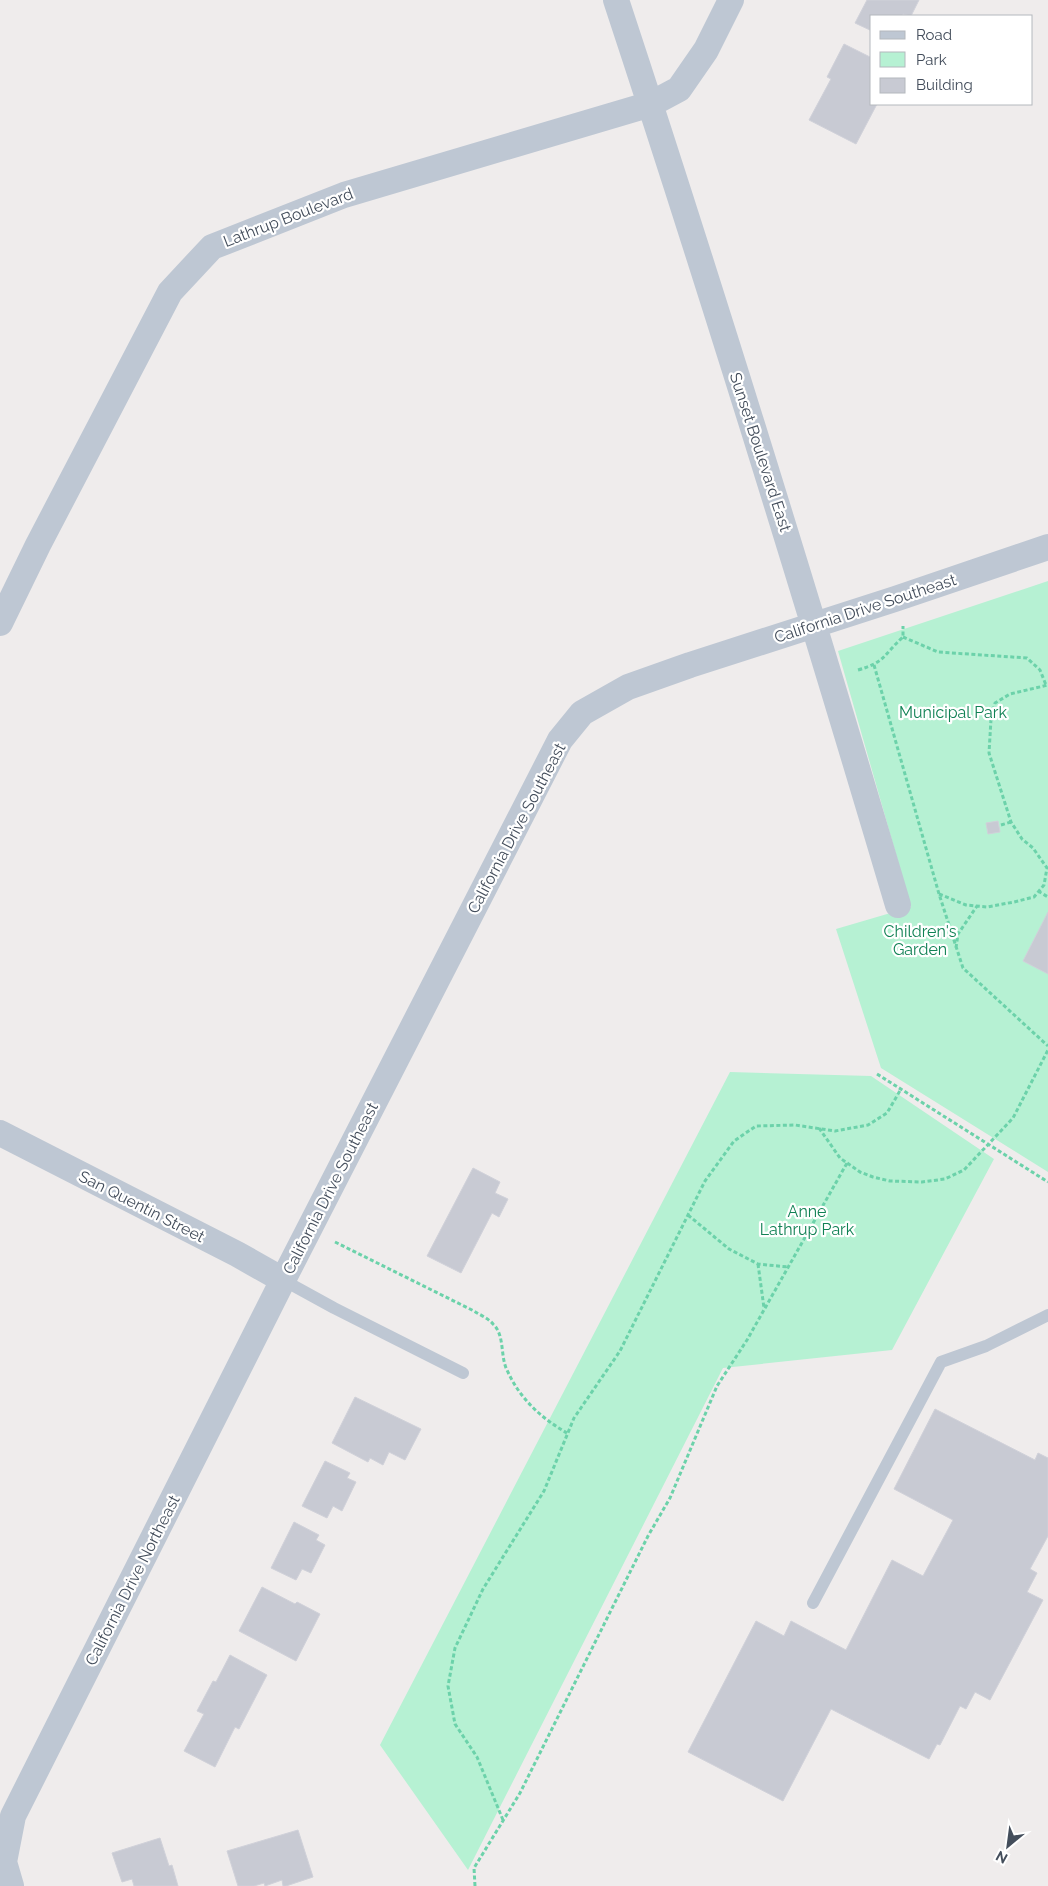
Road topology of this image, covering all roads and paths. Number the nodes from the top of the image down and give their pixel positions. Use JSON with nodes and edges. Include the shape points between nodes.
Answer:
{"nodes":[{"id":1,"x":616,"y":0,"type":"edge"},
{"id":2,"x":731,"y":0,"type":"edge"},
{"id":3,"x":650,"y":104,"type":"junction"},
{"id":4,"x":1048,"y":547,"type":"edge"},
{"id":5,"x":900,"y":618,"type":"dead end"},
{"id":6,"x":0,"y":623,"type":"edge"},
{"id":7,"x":814,"y":624,"type":"junction"},
{"id":8,"x":903,"y":637,"type":"junction"},
{"id":9,"x":874,"y":665,"type":"junction"},
{"id":10,"x":852,"y":671,"type":"dead end"},
{"id":11,"x":1047,"y":685,"type":"edge"},
{"id":12,"x":1011,"y":822,"type":"junction"},
{"id":13,"x":1002,"y":826,"type":"dead end"},
{"id":14,"x":1038,"y":891,"type":"junction"},
{"id":15,"x":939,"y":894,"type":"junction"},
{"id":16,"x":1048,"y":896,"type":"edge"},
{"id":17,"x":898,"y":905,"type":"dead end"},
{"id":18,"x":977,"y":906,"type":"junction"},
{"id":19,"x":956,"y":951,"type":"junction"},
{"id":20,"x":1048,"y":1046,"type":"edge"},
{"id":21,"x":1048,"y":1050,"type":"edge"},
{"id":22,"x":878,"y":1074,"type":"dead end"},
{"id":23,"x":901,"y":1089,"type":"junction"},
{"id":24,"x":819,"y":1128,"type":"junction"},
{"id":25,"x":0,"y":1133,"type":"edge"},
{"id":26,"x":989,"y":1144,"type":"junction"},
{"id":27,"x":847,"y":1163,"type":"junction"},
{"id":28,"x":1048,"y":1182,"type":"edge"},
{"id":29,"x":688,"y":1215,"type":"junction"},
{"id":30,"x":330,"y":1240,"type":"dead end"},
{"id":31,"x":758,"y":1264,"type":"junction"},
{"id":32,"x":788,"y":1267,"type":"junction"},
{"id":33,"x":283,"y":1280,"type":"junction"},
{"id":34,"x":764,"y":1309,"type":"junction"},
{"id":35,"x":1048,"y":1315,"type":"edge"},
{"id":36,"x":463,"y":1373,"type":"dead end"},
{"id":37,"x":567,"y":1433,"type":"junction"},
{"id":38,"x":813,"y":1603,"type":"dead end"},
{"id":39,"x":503,"y":1820,"type":"junction"},
{"id":40,"x":11,"y":1886,"type":"edge"},
{"id":41,"x":475,"y":1886,"type":"edge"}],
"edges":[{"from":1,"to":3,"type":"street","name":"Sunset Boulevard East"},
{"from":2,"to":3,"type":"street","name":"Lathrup Boulevard","via":[[706,50],[679,89]]},
{"from":3,"to":6,"type":"street","name":"Lathrup Boulevard","via":[[344,194],[212,247],[170,292]]},
{"from":3,"to":7,"type":"street","name":"Sunset Boulevard East"},
{"from":4,"to":7,"type":"street","name":"California Drive Southeast"},
{"from":5,"to":8,"type":"path"},
{"from":7,"to":17,"type":"street","name":"Sunset Boulevard East"},
{"from":7,"to":33,"type":"street","name":"California Drive Southeast","via":[[628,687],[582,714],[560,740]]},
{"from":8,"to":9,"type":"path"},
{"from":8,"to":11,"type":"path","via":[[938,652],[1027,658],[1040,670]]},
{"from":9,"to":10,"type":"path"},
{"from":9,"to":15,"type":"path"},
{"from":11,"to":12,"type":"path","via":[[1010,694],[995,704],[989,753]]},
{"from":12,"to":13,"type":"path"},
{"from":12,"to":14,"type":"path","via":[[1047,868],[1044,885]]},
{"from":14,"to":16,"type":"path"},
{"from":14,"to":18,"type":"path","via":[[1034,897],[987,907]]},
{"from":15,"to":18,"type":"path"},
{"from":15,"to":19,"type":"path"},
{"from":18,"to":19,"type":"path","via":[[958,934]]},
{"from":19,"to":20,"type":"path","via":[[963,968]]},
{"from":21,"to":26,"type":"path","via":[[1013,1118]]},
{"from":22,"to":23,"type":"path"},
{"from":23,"to":24,"type":"path","via":[[887,1113],[868,1125],[835,1131]]},
{"from":23,"to":26,"type":"path"},
{"from":24,"to":27,"type":"path"},
{"from":24,"to":29,"type":"path","via":[[756,1126],[734,1141],[705,1181]]},
{"from":25,"to":33,"type":"street","name":"San Quentin Street"},
{"from":26,"to":27,"type":"path","via":[[964,1170],[945,1179],[890,1181],[866,1175]]},
{"from":26,"to":28,"type":"path"},
{"from":27,"to":32,"type":"path"},
{"from":29,"to":31,"type":"path","via":[[729,1249]]},
{"from":29,"to":37,"type":"path","via":[[620,1351]]},
{"from":30,"to":37,"type":"path","via":[[492,1323],[500,1332],[506,1368],[517,1390],[536,1412]]},
{"from":31,"to":32,"type":"path"},
{"from":31,"to":34,"type":"path"},
{"from":32,"to":34,"type":"path"},
{"from":33,"to":36,"type":"lane"},
{"from":33,"to":40,"type":"street","name":"California Drive Northeast","via":[[13,1816],[4,1862]]},
{"from":34,"to":39,"type":"path","via":[[717,1386],[670,1498],[520,1793]]},
{"from":35,"to":38,"type":"lane","via":[[986,1346],[941,1362]]},
{"from":37,"to":39,"type":"path","via":[[544,1491],[483,1589],[455,1648],[448,1686],[455,1724],[477,1757]]},
{"from":39,"to":41,"type":"path","via":[[474,1868]]}]}
